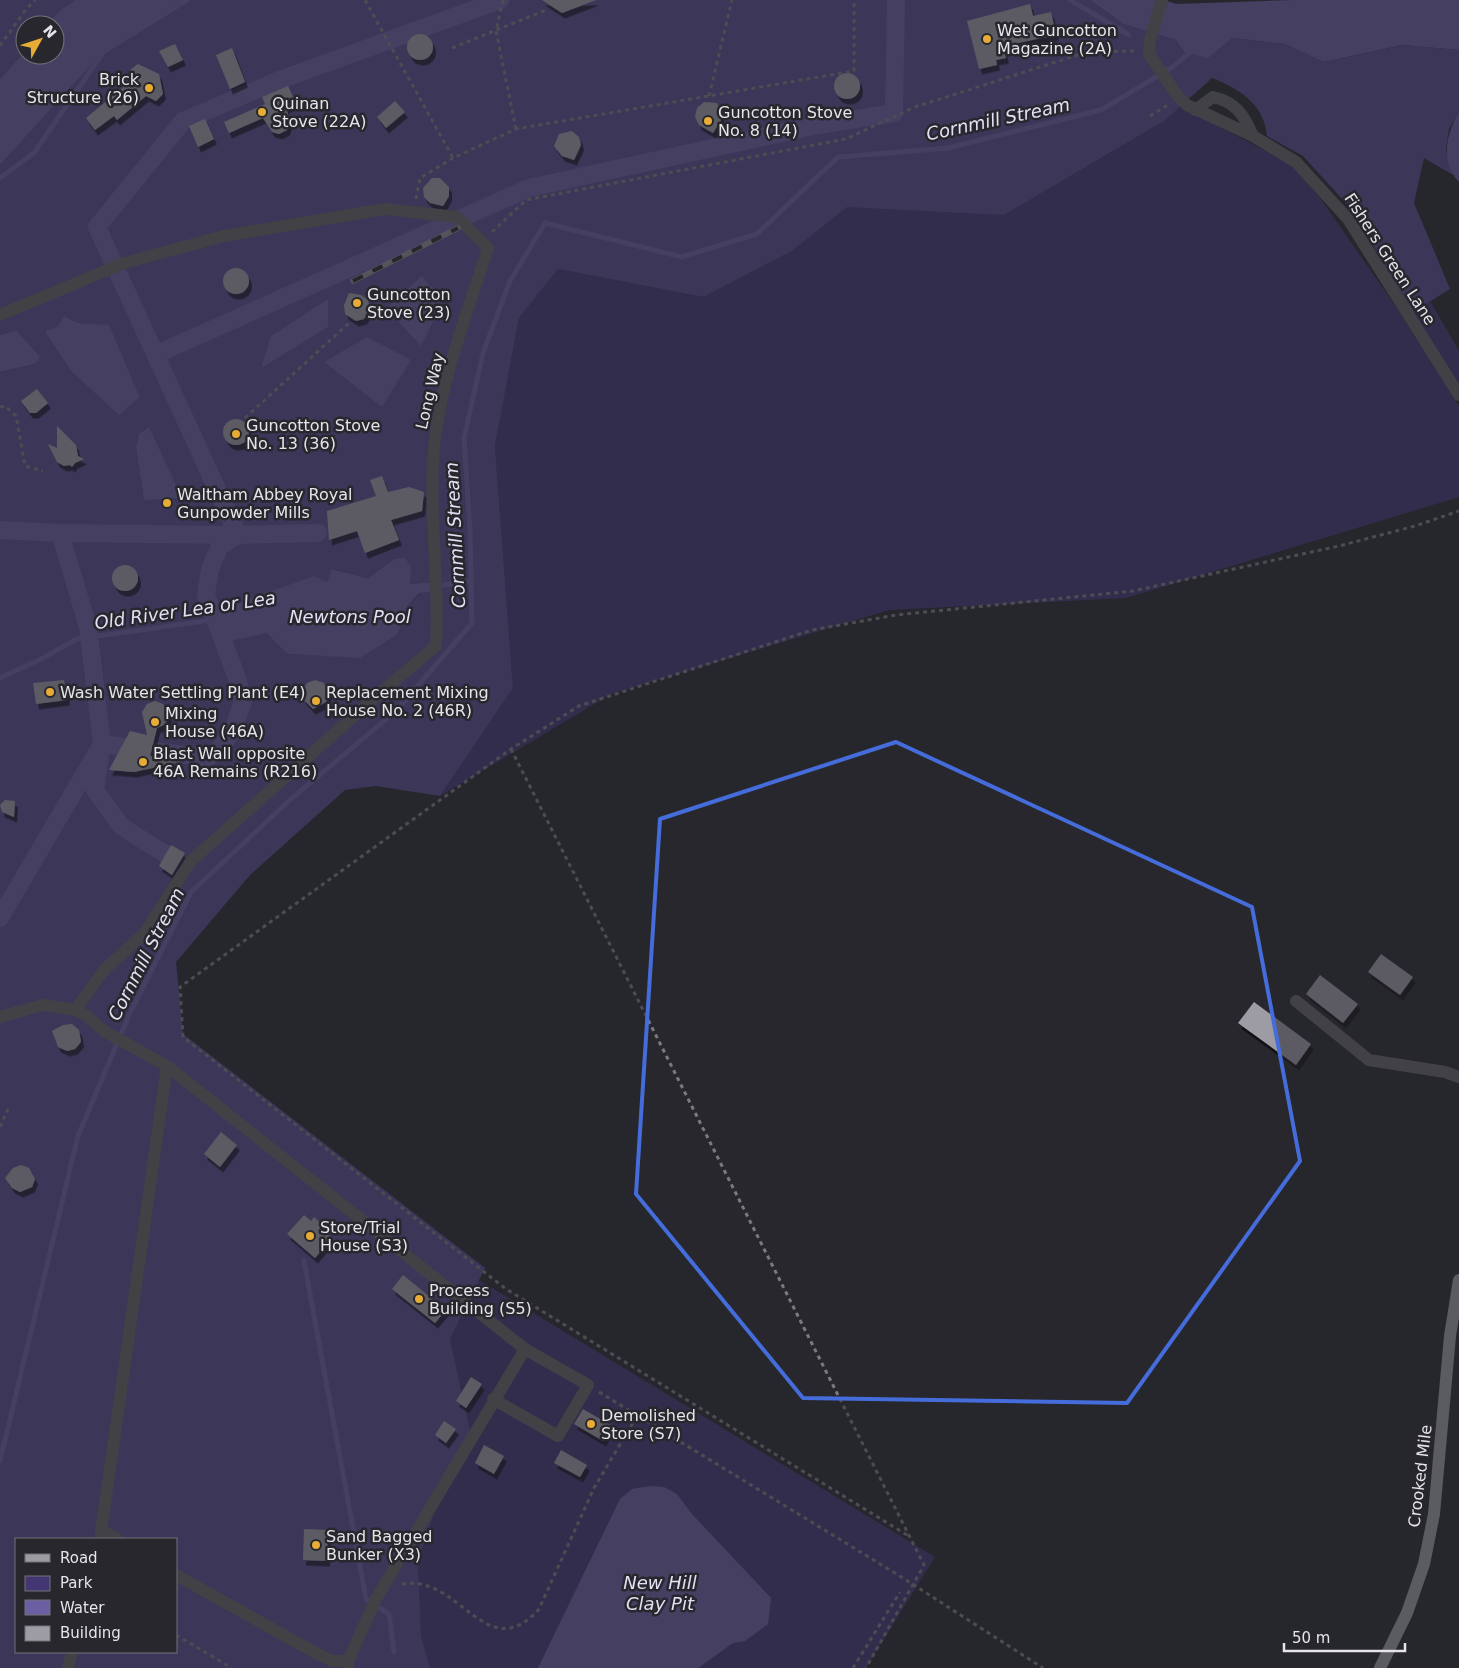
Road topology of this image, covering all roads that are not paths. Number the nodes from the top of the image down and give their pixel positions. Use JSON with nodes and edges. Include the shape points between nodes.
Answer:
{"nodes":[{"id":1,"x":1162,"y":0,"type":"edge"},
{"id":2,"x":1196,"y":110,"type":"junction"},
{"id":3,"x":1253,"y":136,"type":"junction"},
{"id":4,"x":0,"y":315,"type":"edge"},
{"id":5,"x":1459,"y":395,"type":"edge"},
{"id":6,"x":1296,"y":1001,"type":"dead end"},
{"id":7,"x":75,"y":1010,"type":"junction"},
{"id":8,"x":0,"y":1017,"type":"edge"},
{"id":9,"x":167,"y":1066,"type":"junction"},
{"id":10,"x":1459,"y":1077,"type":"edge"},
{"id":11,"x":1459,"y":1280,"type":"edge"},
{"id":12,"x":525,"y":1349,"type":"junction"},
{"id":13,"x":493,"y":1399,"type":"junction"},
{"id":14,"x":101,"y":1535,"type":"edge"},
{"id":15,"x":178,"y":1576,"type":"edge"},
{"id":16,"x":72,"y":1653,"type":"edge"},
{"id":17,"x":348,"y":1664,"type":"edge"},
{"id":18,"x":68,"y":1668,"type":"edge"},
{"id":19,"x":1380,"y":1668,"type":"edge"}],
"edges":[{"from":1,"to":2,"type":"street","name":"Fishers Green Lane","via":[[1148,46],[1149,54],[1178,96]]},
{"from":2,"to":3,"type":"street","name":"Fishers Green Lane"},
{"from":2,"to":3,"type":"street","via":[[1213,97],[1226,100],[1236,106]]},
{"from":3,"to":5,"type":"street","name":"Fishers Green Lane","via":[[1296,162],[1348,219]]},
{"from":4,"to":7,"type":"street","name":"Long Way","via":[[124,263],[224,236],[385,209],[461,220],[488,248],[451,365],[435,437],[432,498],[438,610],[436,646],[191,861],[144,934],[105,968]]},
{"from":6,"to":10,"type":"street","via":[[1369,1060]]},
{"from":7,"to":8,"type":"street","via":[[43,1005]]},
{"from":7,"to":9,"type":"street"},
{"from":9,"to":12,"type":"street"},
{"from":9,"to":14,"type":"street"},
{"from":11,"to":19,"type":"main road","name":"Crooked Mile","via":[[1450,1336],[1434,1514],[1424,1564],[1407,1613]]},
{"from":12,"to":13,"type":"street"},
{"from":12,"to":13,"type":"street","via":[[588,1385],[558,1436]]},
{"from":13,"to":17,"type":"street","via":[[374,1603]]},
{"from":15,"to":17,"type":"street","via":[[312,1651],[332,1661]]},
{"from":16,"to":18,"type":"street"}]}
